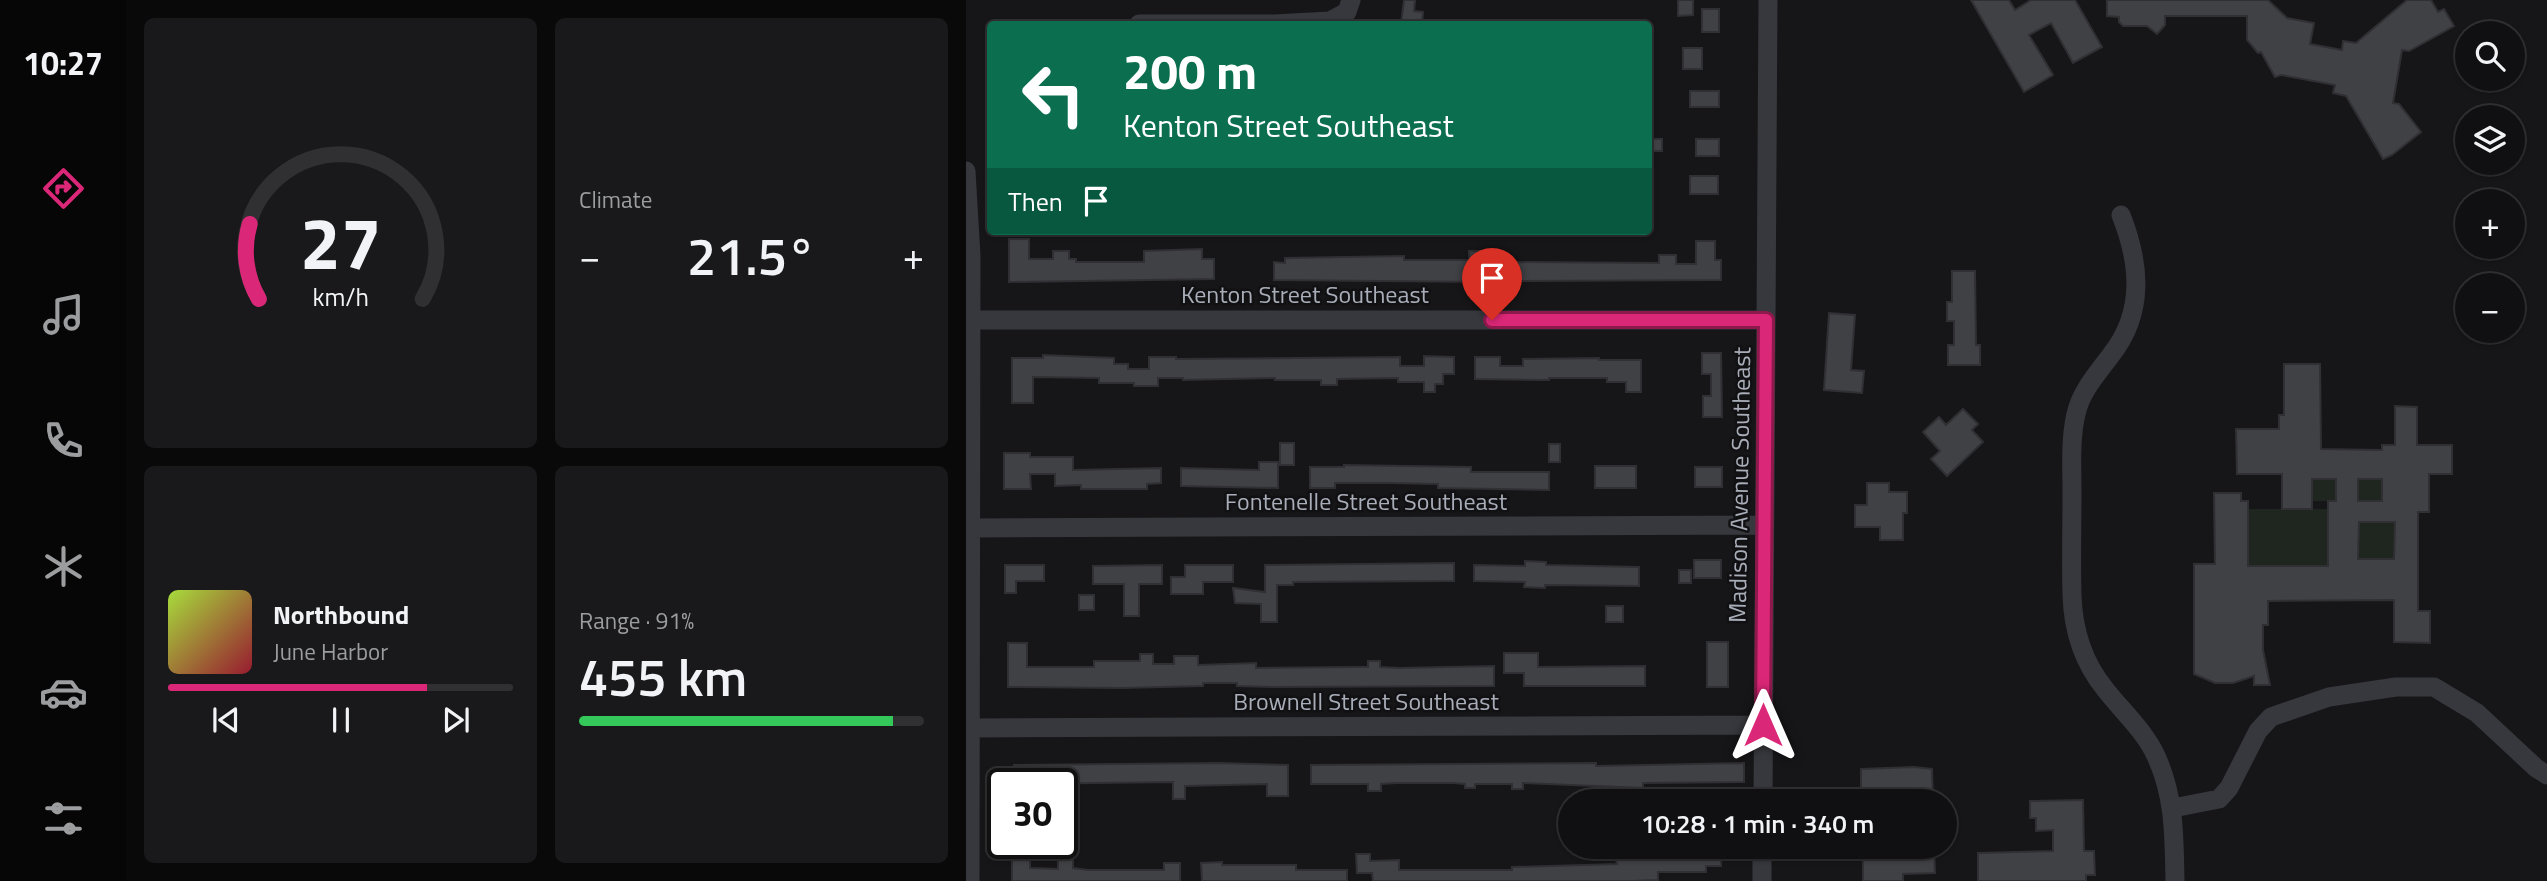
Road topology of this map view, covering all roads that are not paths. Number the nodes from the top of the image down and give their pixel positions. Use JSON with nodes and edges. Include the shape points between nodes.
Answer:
{"nodes":[{"id":1,"x":1351,"y":0,"type":"edge"},
{"id":2,"x":1768,"y":0,"type":"edge"},
{"id":3,"x":1330,"y":21,"type":"edge"},
{"id":4,"x":966,"y":171,"type":"edge"},
{"id":5,"x":2121,"y":215,"type":"dead end"},
{"id":6,"x":970,"y":320,"type":"junction"},
{"id":7,"x":1766,"y":320,"type":"junction"},
{"id":8,"x":1764,"y":525,"type":"junction"},
{"id":9,"x":969,"y":528,"type":"junction"},
{"id":10,"x":968,"y":628,"type":"edge"},
{"id":11,"x":1763,"y":725,"type":"junction"},
{"id":12,"x":970,"y":727,"type":"junction"},
{"id":13,"x":2547,"y":775,"type":"edge"},
{"id":14,"x":1763,"y":789,"type":"edge"},
{"id":15,"x":2173,"y":808,"type":"junction"},
{"id":16,"x":1762,"y":859,"type":"edge"},
{"id":17,"x":970,"y":881,"type":"edge"},
{"id":18,"x":1762,"y":881,"type":"edge"},
{"id":19,"x":2175,"y":881,"type":"edge"}],
"edges":[{"from":1,"to":3,"type":"street","via":[[1347,12]]},
{"from":2,"to":7,"type":"street","name":"Madison Avenue Southeast"},
{"from":4,"to":6,"type":"street"},
{"from":5,"to":15,"type":"street","via":[[2134,257],[2136,294],[2126,330],[2087,386],[2075,415],[2072,597],[2079,641],[2090,667],[2150,744]]},
{"from":6,"to":7,"type":"street","name":"Kenton Street Southeast"},
{"from":6,"to":9,"type":"street"},
{"from":7,"to":8,"type":"street","name":"Madison Avenue Southeast"},
{"from":8,"to":9,"type":"street","name":"Fontenelle Street Southeast"},
{"from":8,"to":11,"type":"street","name":"Madison Avenue Southeast"},
{"from":9,"to":10,"type":"street"},
{"from":10,"to":12,"type":"street"},
{"from":11,"to":12,"type":"street","name":"Brownell Street Southeast"},
{"from":11,"to":14,"type":"street","name":"Madison Avenue Southeast"},
{"from":12,"to":17,"type":"street"},
{"from":13,"to":15,"type":"street","via":[[2477,713],[2434,687],[2396,687],[2329,697],[2271,717],[2219,799]]},
{"from":15,"to":19,"type":"street"},
{"from":16,"to":18,"type":"street"}]}
